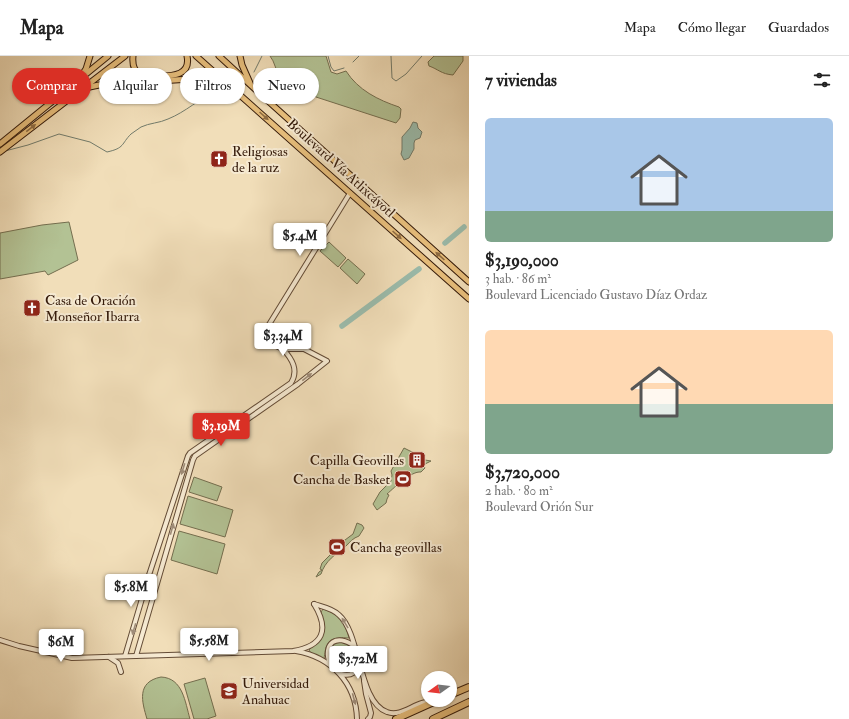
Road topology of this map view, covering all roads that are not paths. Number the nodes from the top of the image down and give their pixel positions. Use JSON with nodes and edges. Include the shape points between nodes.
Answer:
{"nodes":[{"id":1,"x":90,"y":56,"type":"edge"},
{"id":2,"x":108,"y":56,"type":"edge"},
{"id":3,"x":125,"y":56,"type":"edge"},
{"id":4,"x":133,"y":56,"type":"edge"},
{"id":5,"x":187,"y":56,"type":"edge"},
{"id":6,"x":196,"y":56,"type":"edge"},
{"id":7,"x":219,"y":56,"type":"edge"},
{"id":8,"x":240,"y":56,"type":"edge"},
{"id":9,"x":86,"y":68,"type":"edge"},
{"id":10,"x":210,"y":68,"type":"edge"},
{"id":11,"x":91,"y":70,"type":"edge"},
{"id":12,"x":180,"y":80,"type":"edge"},
{"id":13,"x":91,"y":83,"type":"edge"},
{"id":14,"x":251,"y":85,"type":"junction"},
{"id":15,"x":91,"y":87,"type":"edge"},
{"id":16,"x":245,"y":98,"type":"edge"},
{"id":17,"x":49,"y":104,"type":"edge"},
{"id":18,"x":63,"y":104,"type":"edge"},
{"id":19,"x":0,"y":144,"type":"edge"},
{"id":20,"x":0,"y":152,"type":"edge"},
{"id":21,"x":350,"y":193,"type":"junction"},
{"id":22,"x":469,"y":282,"type":"edge"},
{"id":23,"x":469,"y":299,"type":"edge"},
{"id":24,"x":283,"y":349,"type":"junction"},
{"id":25,"x":171,"y":506,"type":"junction"},
{"id":26,"x":178,"y":508,"type":"junction"},
{"id":27,"x":319,"y":606,"type":"junction"},
{"id":28,"x":319,"y":613,"type":"junction"},
{"id":29,"x":0,"y":640,"type":"edge"},
{"id":30,"x":354,"y":646,"type":"junction"},
{"id":31,"x":309,"y":647,"type":"junction"},
{"id":32,"x":293,"y":651,"type":"junction"},
{"id":33,"x":309,"y":654,"type":"junction"},
{"id":34,"x":125,"y":656,"type":"junction"},
{"id":35,"x":136,"y":656,"type":"junction"},
{"id":36,"x":109,"y":657,"type":"junction"},
{"id":37,"x":359,"y":661,"type":"junction"},
{"id":38,"x":330,"y":665,"type":"junction"},
{"id":39,"x":121,"y":672,"type":"dead end"},
{"id":40,"x":341,"y":674,"type":"junction"},
{"id":41,"x":365,"y":678,"type":"junction"},
{"id":42,"x":469,"y":687,"type":"edge"},
{"id":43,"x":457,"y":692,"type":"edge"},
{"id":44,"x":469,"y":702,"type":"edge"},
{"id":45,"x":421,"y":703,"type":"edge"},
{"id":46,"x":423,"y":707,"type":"edge"},
{"id":47,"x":357,"y":718,"type":"edge"},
{"id":48,"x":368,"y":719,"type":"edge"},
{"id":49,"x":396,"y":719,"type":"edge"},
{"id":50,"x":433,"y":719,"type":"edge"}],
"edges":[{"from":1,"to":9,"type":"main road"},
{"from":2,"to":11,"type":"main road"},
{"from":3,"to":13,"type":"main road"},
{"from":4,"to":5,"type":"main road","via":[[136,72],[148,77],[180,74],[186,66]]},
{"from":6,"to":10,"type":"main road","name":"Boulevard Vía Atlixcáyotl"},
{"from":7,"to":14,"type":"main road","name":"Boulevard Vía Atlixcáyotl"},
{"from":8,"to":14,"type":"main road"},
{"from":12,"to":15,"type":"main road"},
{"from":22,"to":14,"type":"main road","name":"Boulevard Vía Atlixcáyotl","one_way":true},
{"from":16,"to":21,"type":"main road","name":"Boulevard Vía Atlixcáyotl","one_way":true},
{"from":17,"to":19,"type":"main road"},
{"from":20,"to":18,"type":"main road","one_way":true},
{"from":21,"to":23,"type":"main road","name":"Boulevard Vía Atlixcáyotl","one_way":true},
{"from":21,"to":24,"type":"street","via":[[265,331],[268,343]]},
{"from":24,"to":25,"type":"street","one_way":true,"via":[[294,366],[294,378],[291,383],[190,453]]},
{"from":26,"to":24,"type":"street","one_way":true,"via":[[195,456],[327,361],[304,350]]},
{"from":25,"to":26,"type":"street"},
{"from":25,"to":34,"type":"street","one_way":true},
{"from":35,"to":26,"type":"street","one_way":true},
{"from":27,"to":28,"type":"street"},
{"from":27,"to":28,"type":"street","via":[[314,604]]},
{"from":30,"to":27,"type":"street","one_way":true,"via":[[348,625],[343,618],[332,609]]},
{"from":28,"to":31,"type":"street","via":[[322,624],[320,637]]},
{"from":29,"to":36,"type":"street","via":[[72,658]]},
{"from":30,"to":37,"type":"street"},
{"from":30,"to":38,"type":"street","via":[[345,640],[331,643],[327,654]]},
{"from":31,"to":32,"type":"street"},
{"from":31,"to":33,"type":"street"},
{"from":32,"to":33,"type":"street"},
{"from":32,"to":35,"type":"street"},
{"from":33,"to":38,"type":"street"},
{"from":34,"to":35,"type":"street"},
{"from":34,"to":36,"type":"street"},
{"from":36,"to":39,"type":"street","via":[[118,663]]},
{"from":37,"to":40,"type":"street","via":[[353,674]]},
{"from":37,"to":41,"type":"street"},
{"from":38,"to":40,"type":"street"},
{"from":40,"to":47,"type":"street","one_way":true,"via":[[353,695]]},
{"from":41,"to":45,"type":"street","via":[[373,701],[387,712],[399,712]]},
{"from":41,"to":48,"type":"street","via":[[365,690],[371,713]]},
{"from":42,"to":43,"type":"highway"},
{"from":44,"to":50,"type":"highway"},
{"from":46,"to":49,"type":"highway"}]}
